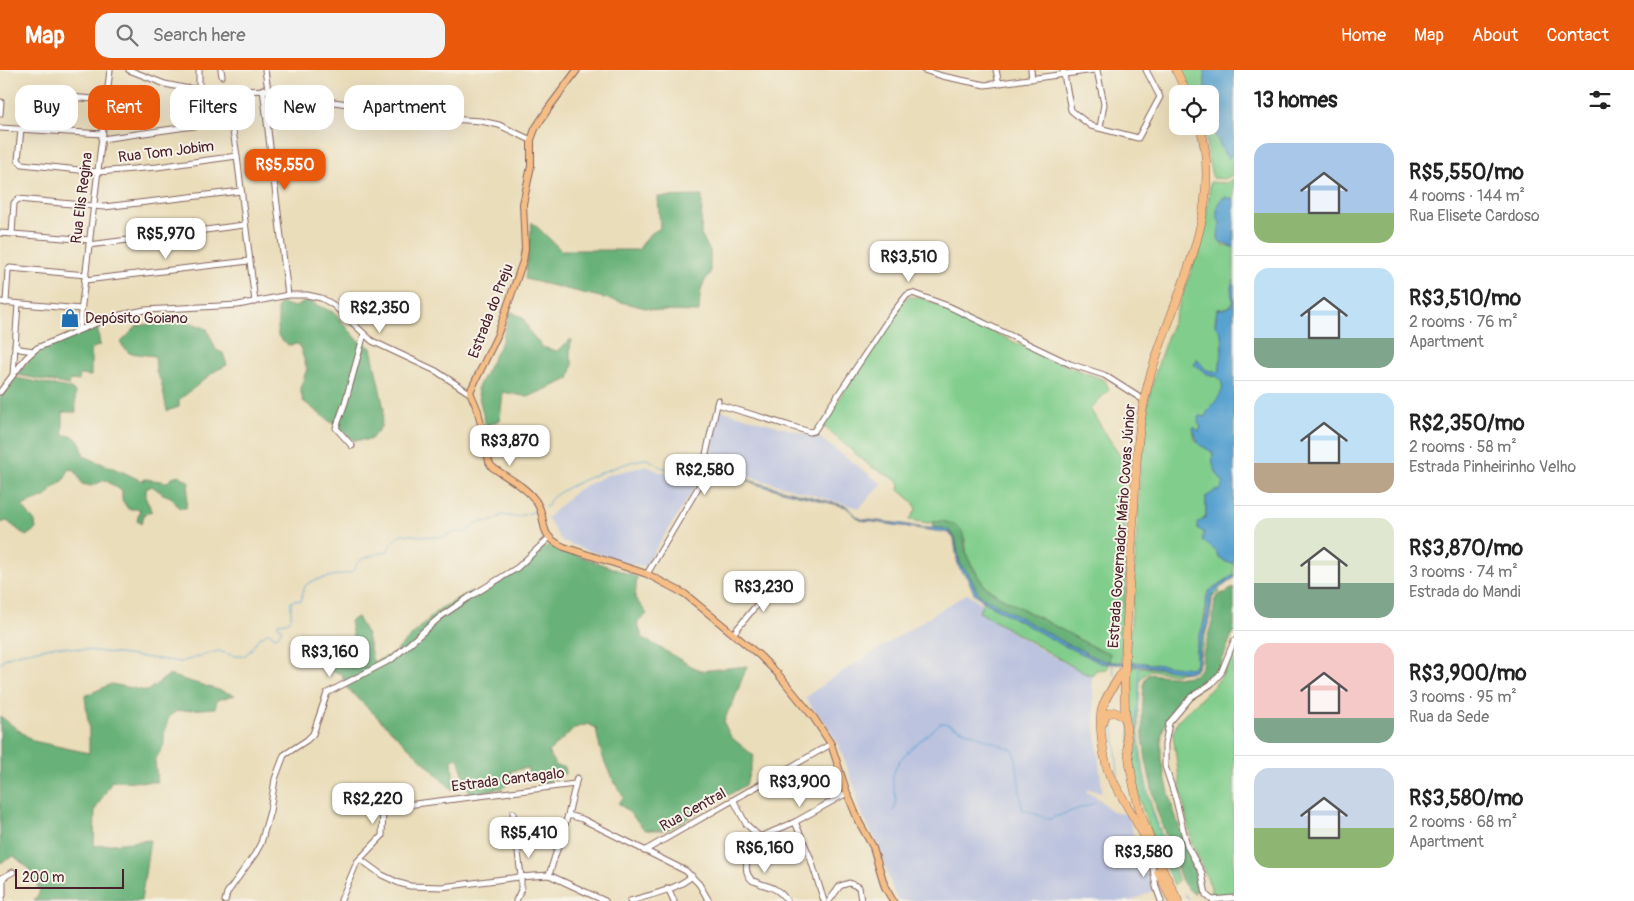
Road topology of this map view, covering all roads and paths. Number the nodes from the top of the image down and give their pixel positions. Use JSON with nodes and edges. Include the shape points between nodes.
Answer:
{"nodes":[{"id":1,"x":110,"y":70,"type":"edge"},
{"id":2,"x":129,"y":70,"type":"edge"},
{"id":3,"x":199,"y":70,"type":"edge"},
{"id":4,"x":264,"y":70,"type":"edge"},
{"id":5,"x":577,"y":70,"type":"edge"},
{"id":6,"x":924,"y":70,"type":"edge"},
{"id":7,"x":996,"y":70,"type":"edge"},
{"id":8,"x":1031,"y":70,"type":"edge"},
{"id":9,"x":1096,"y":70,"type":"edge"},
{"id":10,"x":1146,"y":70,"type":"edge"},
{"id":11,"x":1176,"y":70,"type":"edge"},
{"id":12,"x":1063,"y":72,"type":"edge"},
{"id":13,"x":1032,"y":79,"type":"junction"},
{"id":14,"x":999,"y":84,"type":"junction"},
{"id":15,"x":108,"y":85,"type":"edge"},
{"id":16,"x":171,"y":85,"type":"edge"},
{"id":17,"x":199,"y":85,"type":"edge"},
{"id":18,"x":1183,"y":85,"type":"edge"},
{"id":19,"x":255,"y":90,"type":"edge"},
{"id":20,"x":265,"y":90,"type":"joint"},
{"id":21,"x":334,"y":101,"type":"edge"},
{"id":22,"x":1,"y":102,"type":"dead end"},
{"id":23,"x":0,"y":113,"type":"edge"},
{"id":24,"x":0,"y":128,"type":"edge"},
{"id":25,"x":1100,"y":128,"type":"junction"},
{"id":26,"x":15,"y":129,"type":"edge"},
{"id":27,"x":21,"y":130,"type":"edge"},
{"id":28,"x":33,"y":130,"type":"edge"},
{"id":29,"x":103,"y":130,"type":"edge"},
{"id":30,"x":269,"y":130,"type":"edge"},
{"id":31,"x":1201,"y":135,"type":"edge"},
{"id":32,"x":102,"y":136,"type":"junction"},
{"id":33,"x":531,"y":140,"type":"junction"},
{"id":34,"x":237,"y":156,"type":"junction"},
{"id":35,"x":98,"y":172,"type":"junction"},
{"id":36,"x":241,"y":191,"type":"junction"},
{"id":37,"x":94,"y":206,"type":"junction"},
{"id":38,"x":244,"y":225,"type":"junction"},
{"id":39,"x":0,"y":233,"type":"edge"},
{"id":40,"x":12,"y":233,"type":"junction"},
{"id":41,"x":90,"y":242,"type":"junction"},
{"id":42,"x":249,"y":261,"type":"junction"},
{"id":43,"x":85,"y":278,"type":"junction"},
{"id":44,"x":288,"y":295,"type":"junction"},
{"id":45,"x":3,"y":302,"type":"edge"},
{"id":46,"x":255,"y":302,"type":"junction"},
{"id":47,"x":18,"y":304,"type":"junction"},
{"id":48,"x":82,"y":309,"type":"junction"},
{"id":49,"x":79,"y":329,"type":"junction"},
{"id":50,"x":364,"y":334,"type":"junction"},
{"id":51,"x":15,"y":345,"type":"junction"},
{"id":52,"x":33,"y":351,"type":"junction"},
{"id":53,"x":13,"y":375,"type":"junction"},
{"id":54,"x":0,"y":392,"type":"edge"},
{"id":55,"x":470,"y":394,"type":"junction"},
{"id":56,"x":1144,"y":401,"type":"junction"},
{"id":57,"x":352,"y":446,"type":"dead end"},
{"id":58,"x":549,"y":538,"type":"junction"},
{"id":59,"x":647,"y":574,"type":"junction"},
{"id":60,"x":784,"y":581,"type":"dead end"},
{"id":61,"x":733,"y":634,"type":"junction"},
{"id":62,"x":1234,"y":641,"type":"edge"},
{"id":63,"x":1125,"y":665,"type":"junction"},
{"id":64,"x":1125,"y":717,"type":"junction"},
{"id":65,"x":1101,"y":728,"type":"junction"},
{"id":66,"x":831,"y":744,"type":"junction"},
{"id":67,"x":1133,"y":783,"type":"junction"},
{"id":68,"x":382,"y":788,"type":"dead end"},
{"id":69,"x":1118,"y":792,"type":"junction"},
{"id":70,"x":847,"y":793,"type":"junction"},
{"id":71,"x":734,"y":801,"type":"junction"},
{"id":72,"x":383,"y":808,"type":"junction"},
{"id":73,"x":513,"y":813,"type":"dead end"},
{"id":74,"x":568,"y":815,"type":"junction"},
{"id":75,"x":795,"y":822,"type":"junction"},
{"id":76,"x":760,"y":837,"type":"junction"},
{"id":77,"x":1150,"y":850,"type":"junction"},
{"id":78,"x":644,"y":851,"type":"junction"},
{"id":79,"x":360,"y":859,"type":"junction"},
{"id":80,"x":13,"y":872,"type":"dead end"},
{"id":81,"x":549,"y":875,"type":"junction"},
{"id":82,"x":521,"y":876,"type":"junction"},
{"id":83,"x":692,"y":876,"type":"junction"},
{"id":84,"x":1,"y":878,"type":"edge"},
{"id":85,"x":668,"y":888,"type":"junction"},
{"id":86,"x":1234,"y":898,"type":"edge"},
{"id":87,"x":341,"y":900,"type":"edge"},
{"id":88,"x":1173,"y":900,"type":"edge"},
{"id":89,"x":1,"y":901,"type":"edge"},
{"id":90,"x":224,"y":901,"type":"edge"},
{"id":91,"x":516,"y":901,"type":"edge"},
{"id":92,"x":605,"y":901,"type":"edge"},
{"id":93,"x":630,"y":901,"type":"edge"},
{"id":94,"x":674,"y":901,"type":"edge"},
{"id":95,"x":708,"y":901,"type":"edge"},
{"id":96,"x":787,"y":901,"type":"edge"},
{"id":97,"x":824,"y":901,"type":"edge"},
{"id":98,"x":829,"y":901,"type":"edge"},
{"id":99,"x":861,"y":901,"type":"edge"},
{"id":100,"x":893,"y":901,"type":"edge"},
{"id":101,"x":1161,"y":901,"type":"edge"}],
"edges":[{"from":1,"to":15,"type":"street","name":"Rua Elis Regina"},
{"from":2,"to":16,"type":"street"},
{"from":3,"to":17,"type":"street"},
{"from":4,"to":20,"type":"street"},
{"from":5,"to":33,"type":"main road","name":"Estrada do Preju","via":[[548,109]]},
{"from":6,"to":14,"type":"street","via":[[978,85]]},
{"from":7,"to":14,"type":"street"},
{"from":8,"to":13,"type":"street"},
{"from":9,"to":12,"type":"street"},
{"from":9,"to":25,"type":"street","via":[[1104,104]]},
{"from":10,"to":25,"type":"street","via":[[1160,97],[1142,134],[1138,138]]},
{"from":11,"to":18,"type":"highway"},
{"from":12,"to":13,"type":"street"},
{"from":12,"to":25,"type":"street","via":[[1071,110],[1087,124]]},
{"from":13,"to":14,"type":"street"},
{"from":19,"to":20,"type":"street"},
{"from":21,"to":33,"type":"street","via":[[403,116],[481,121],[499,125]]},
{"from":22,"to":23,"type":"street"},
{"from":24,"to":26,"type":"street"},
{"from":27,"to":35,"type":"street","name":"Rua Tom Jobim","via":[[18,163]]},
{"from":28,"to":32,"type":"street"},
{"from":29,"to":32,"type":"street","name":"Rua Elis Regina"},
{"from":30,"to":44,"type":"street"},
{"from":31,"to":56,"type":"highway","name":"Estrada Governador Mário Covas Júnior","via":[[1206,166],[1204,210]]},
{"from":32,"to":34,"type":"street","via":[[222,122],[230,124]]},
{"from":32,"to":35,"type":"street","name":"Rua Elis Regina"},
{"from":33,"to":55,"type":"main road","name":"Estrada do Preju","via":[[532,166],[523,208],[523,261],[497,336]]},
{"from":34,"to":35,"type":"street","name":"Rua Tom Jobim"},
{"from":34,"to":36,"type":"street"},
{"from":35,"to":37,"type":"street","name":"Rua Elis Regina"},
{"from":36,"to":37,"type":"street"},
{"from":36,"to":38,"type":"street"},
{"from":37,"to":40,"type":"street","via":[[16,200]]},
{"from":37,"to":41,"type":"street","name":"Rua Elis Regina"},
{"from":38,"to":41,"type":"street"},
{"from":38,"to":42,"type":"street"},
{"from":39,"to":40,"type":"street"},
{"from":40,"to":41,"type":"street"},
{"from":41,"to":43,"type":"street","name":"Rua Elis Regina"},
{"from":42,"to":43,"type":"street"},
{"from":42,"to":46,"type":"street"},
{"from":43,"to":45,"type":"street","via":[[9,268]]},
{"from":43,"to":48,"type":"street","name":"Rua Elis Regina"},
{"from":44,"to":46,"type":"street"},
{"from":44,"to":50,"type":"street","via":[[308,294],[326,300]]},
{"from":45,"to":47,"type":"street"},
{"from":46,"to":49,"type":"street","via":[[145,310]]},
{"from":47,"to":48,"type":"street"},
{"from":47,"to":51,"type":"street"},
{"from":48,"to":49,"type":"street","name":"Rua Elis Regina"},
{"from":49,"to":52,"type":"street"},
{"from":50,"to":55,"type":"street","via":[[372,341],[436,371]]},
{"from":50,"to":57,"type":"street","via":[[336,428]]},
{"from":51,"to":52,"type":"street","via":[[20,350]]},
{"from":51,"to":53,"type":"street"},
{"from":52,"to":53,"type":"street"},
{"from":53,"to":54,"type":"street"},
{"from":55,"to":58,"type":"main road","via":[[478,411],[490,464],[536,500]]},
{"from":56,"to":59,"type":"street","via":[[1104,375],[1070,364],[948,306],[912,293],[892,314],[814,431],[718,402],[700,486]]},
{"from":56,"to":63,"type":"highway","name":"Estrada Governador Mário Covas Júnior","via":[[1138,448]]},
{"from":58,"to":59,"type":"main road","via":[[564,547]]},
{"from":58,"to":90,"type":"street","via":[[517,568],[440,617],[392,659],[326,692],[313,734],[285,753],[275,780],[261,843],[226,893]]},
{"from":59,"to":61,"type":"main road","via":[[694,600]]},
{"from":60,"to":61,"type":"street","via":[[768,591]]},
{"from":61,"to":66,"type":"main road","via":[[778,674]]},
{"from":62,"to":86,"type":"street","via":[[1221,673],[1191,697],[1169,723],[1164,753],[1188,846],[1202,873],[1206,895],[1212,900]]},
{"from":63,"to":64,"type":"highway","name":"Estrada Governador Mário Covas Júnior"},
{"from":63,"to":65,"type":"highway","name":"Estrada Governador Mário Covas Júnior","via":[[1103,705]]},
{"from":64,"to":65,"type":"highway","via":[[1114,712],[1106,714]]},
{"from":64,"to":67,"type":"highway","name":"Estrada Governador Mário Covas Júnior"},
{"from":65,"to":69,"type":"highway","name":"Estrada Governador Mário Covas Júnior","via":[[1107,768]]},
{"from":66,"to":70,"type":"main road"},
{"from":66,"to":71,"type":"street","name":"Rua Central"},
{"from":67,"to":69,"type":"highway","via":[[1128,792]]},
{"from":67,"to":88,"type":"highway","name":"Estrada Governador Mário Covas Júnior"},
{"from":68,"to":72,"type":"street"},
{"from":69,"to":77,"type":"highway","name":"Estrada Governador Mário Covas Júnior","via":[[1144,833]]},
{"from":70,"to":75,"type":"street"},
{"from":70,"to":100,"type":"main road","via":[[874,847],[885,887]]},
{"from":71,"to":76,"type":"street","via":[[746,824]]},
{"from":71,"to":78,"type":"street","name":"Rua Central"},
{"from":72,"to":74,"type":"street","name":"Estrada Cantagalo","via":[[576,781]]},
{"from":72,"to":79,"type":"street","via":[[382,836]]},
{"from":73,"to":82,"type":"street"},
{"from":74,"to":78,"type":"street"},
{"from":74,"to":81,"type":"street"},
{"from":75,"to":76,"type":"street"},
{"from":75,"to":97,"type":"street"},
{"from":76,"to":96,"type":"street","via":[[748,857],[748,873],[753,881],[776,889]]},
{"from":77,"to":88,"type":"highway","name":"Estrada Governador Mário Covas Júnior"},
{"from":77,"to":101,"type":"street"},
{"from":78,"to":83,"type":"street"},
{"from":79,"to":82,"type":"street","via":[[387,878],[417,887]]},
{"from":79,"to":87,"type":"street"},
{"from":80,"to":84,"type":"street"},
{"from":81,"to":82,"type":"street"},
{"from":81,"to":92,"type":"street"},
{"from":82,"to":91,"type":"street","via":[[521,890]]},
{"from":83,"to":85,"type":"street"},
{"from":83,"to":95,"type":"street"},
{"from":84,"to":89,"type":"street","via":[[4,890]]},
{"from":85,"to":93,"type":"street"},
{"from":85,"to":94,"type":"street"},
{"from":98,"to":99,"type":"street","via":[[840,886],[849,883],[859,887]]}]}
